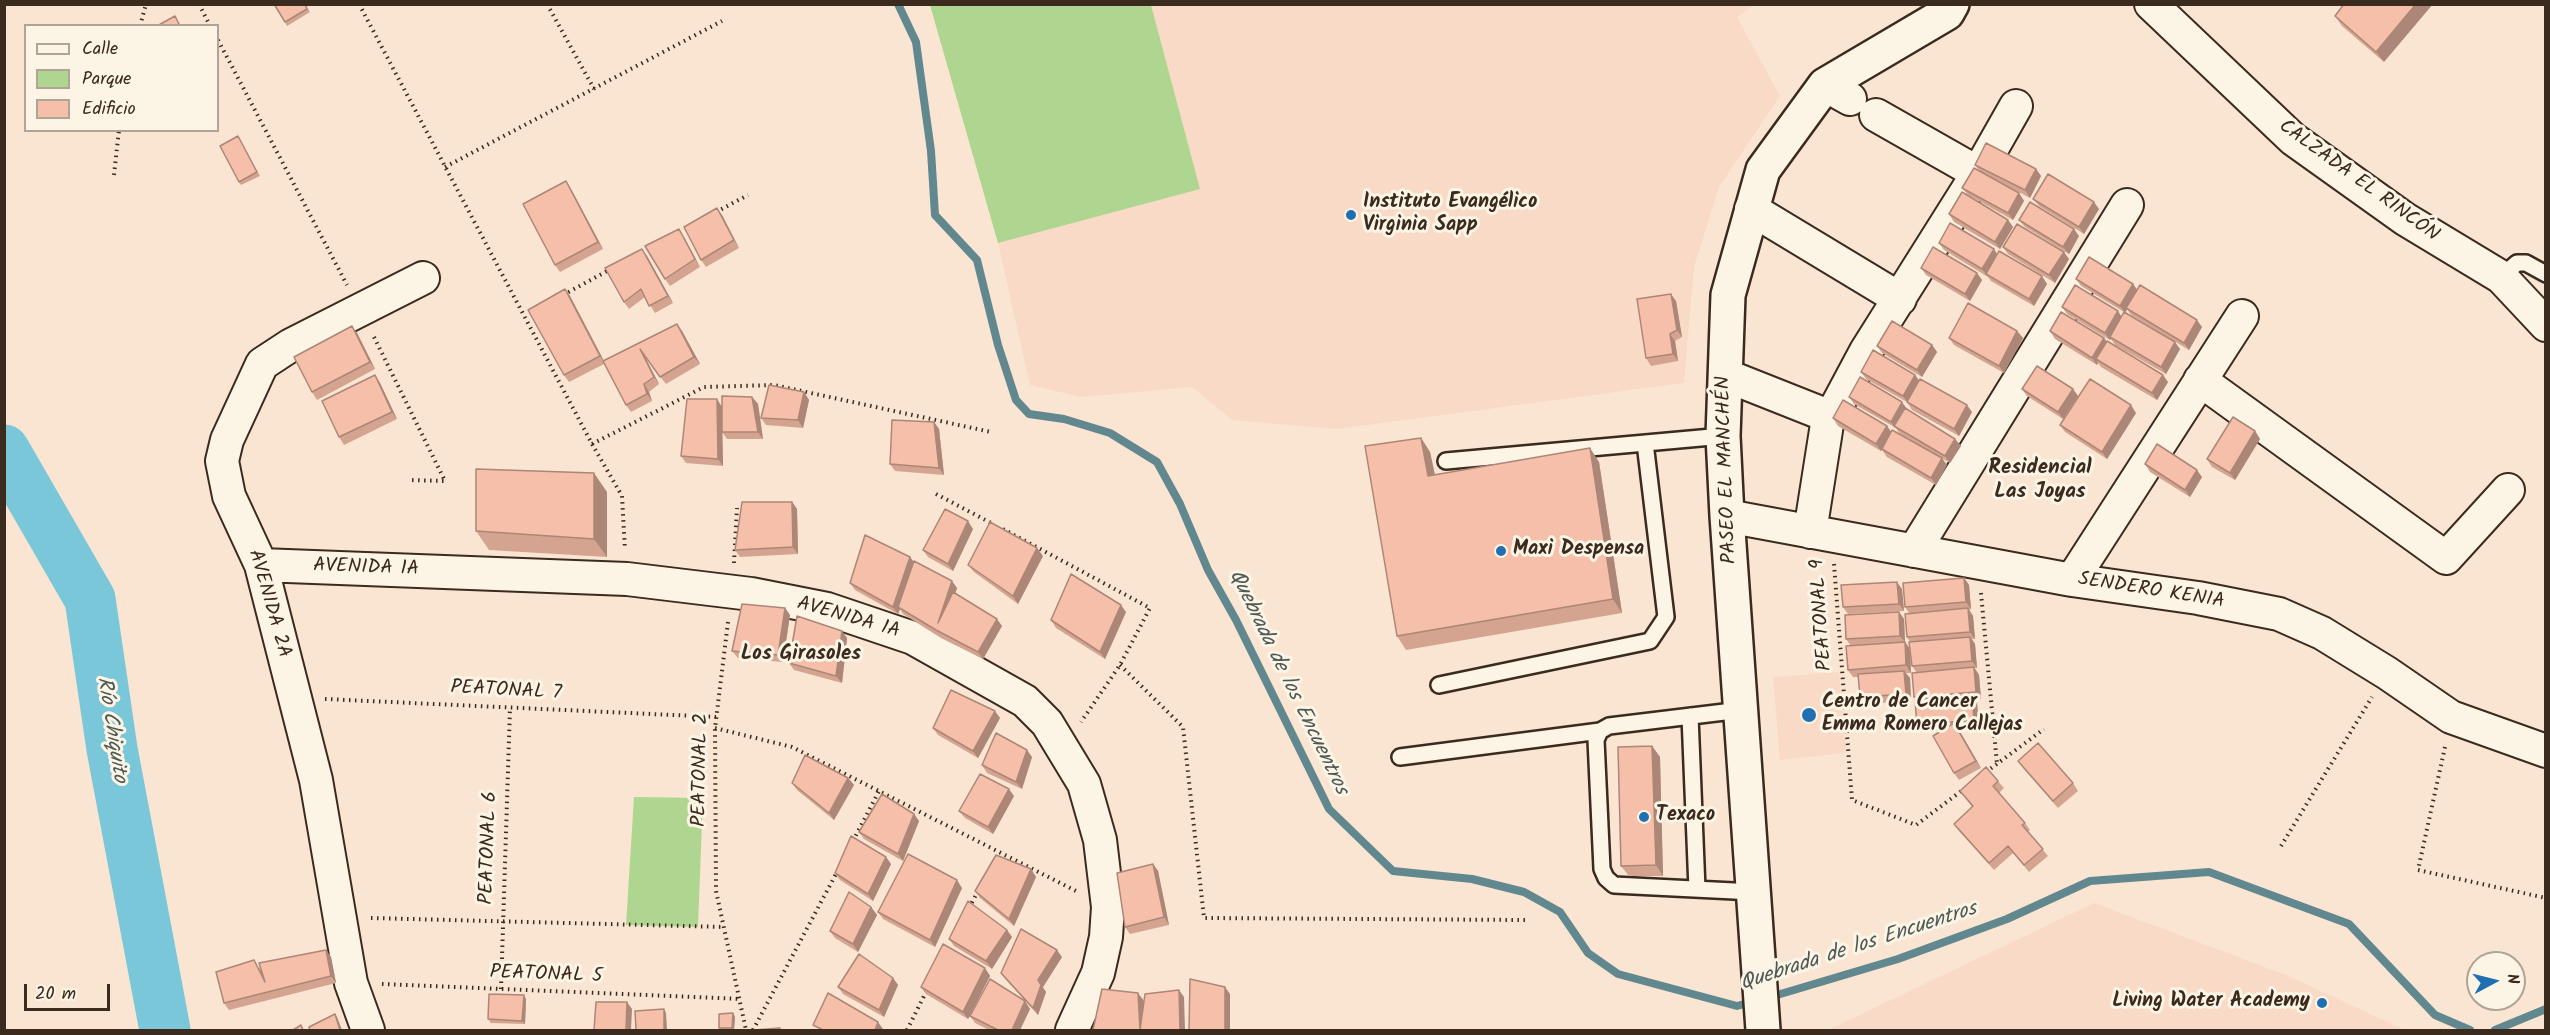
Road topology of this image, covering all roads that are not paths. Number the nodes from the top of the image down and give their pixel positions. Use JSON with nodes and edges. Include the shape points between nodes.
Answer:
{"nodes":[{"id":1,"x":1952,"y":4,"type":"edge"},
{"id":2,"x":2151,"y":4,"type":"edge"},
{"id":3,"x":1850,"y":100,"type":"junction"},
{"id":4,"x":2016,"y":106,"type":"dead end"},
{"id":5,"x":1978,"y":173,"type":"junction"},
{"id":6,"x":2127,"y":206,"type":"dead end"},
{"id":7,"x":1751,"y":209,"type":"junction"},
{"id":8,"x":2546,"y":274,"type":"edge"},
{"id":9,"x":2501,"y":277,"type":"junction"},
{"id":10,"x":423,"y":278,"type":"dead end"},
{"id":11,"x":1900,"y":298,"type":"junction"},
{"id":12,"x":2242,"y":316,"type":"dead end"},
{"id":13,"x":2546,"y":326,"type":"edge"},
{"id":14,"x":1725,"y":375,"type":"junction"},
{"id":15,"x":2200,"y":380,"type":"junction"},
{"id":16,"x":1831,"y":417,"type":"junction"},
{"id":17,"x":1723,"y":436,"type":"junction"},
{"id":18,"x":1645,"y":444,"type":"junction"},
{"id":19,"x":1446,"y":461,"type":"dead end"},
{"id":20,"x":2508,"y":490,"type":"dead end"},
{"id":21,"x":1727,"y":516,"type":"junction"},
{"id":22,"x":1821,"y":534,"type":"junction"},
{"id":23,"x":1914,"y":551,"type":"junction"},
{"id":24,"x":261,"y":565,"type":"junction"},
{"id":25,"x":2072,"y":579,"type":"junction"},
{"id":26,"x":1440,"y":685,"type":"dead end"},
{"id":27,"x":1741,"y":710,"type":"junction"},
{"id":28,"x":1690,"y":716,"type":"junction"},
{"id":29,"x":1600,"y":731,"type":"junction"},
{"id":30,"x":2546,"y":751,"type":"edge"},
{"id":31,"x":1400,"y":757,"type":"dead end"},
{"id":32,"x":1697,"y":889,"type":"junction"},
{"id":33,"x":1754,"y":892,"type":"junction"},
{"id":34,"x":1763,"y":1024,"type":"edge"},
{"id":35,"x":368,"y":1030,"type":"edge"},
{"id":36,"x":1072,"y":1030,"type":"edge"}],
"edges":[{"from":1,"to":3,"type":"street","name":"PASEO EL MANCHÉN","via":[[1947,13]]},
{"from":2,"to":9,"type":"street","name":"CALZADA EL RINCÓN","via":[[2293,139],[2405,219]]},
{"from":3,"to":5,"type":"street"},
{"from":3,"to":7,"type":"street","name":"PASEO EL MANCHÉN","via":[[1763,170]]},
{"from":4,"to":5,"type":"street"},
{"from":5,"to":11,"type":"street"},
{"from":6,"to":23,"type":"street"},
{"from":7,"to":11,"type":"street"},
{"from":7,"to":14,"type":"street","name":"PASEO EL MANCHÉN","via":[[1728,295]]},
{"from":8,"to":9,"type":"lane","via":[[2526,263],[2517,263]]},
{"from":9,"to":13,"type":"street","name":"CALZADA EL RINCÓN"},
{"from":10,"to":24,"type":"street","name":"AVENIDA 2A","via":[[291,345],[262,364],[227,440],[222,461],[229,496]]},
{"from":11,"to":16,"type":"street"},
{"from":12,"to":15,"type":"street"},
{"from":14,"to":16,"type":"street"},
{"from":14,"to":17,"type":"street","name":"PASEO EL MANCHÉN"},
{"from":15,"to":20,"type":"street","via":[[2446,558]]},
{"from":15,"to":25,"type":"street"},
{"from":16,"to":22,"type":"street","via":[[1827,424]]},
{"from":17,"to":18,"type":"lane"},
{"from":17,"to":21,"type":"street","name":"PASEO EL MANCHÉN"},
{"from":18,"to":19,"type":"lane"},
{"from":18,"to":26,"type":"lane","via":[[1666,617],[1650,641]]},
{"from":21,"to":22,"type":"street","name":"SENDERO KENIA"},
{"from":21,"to":27,"type":"street","name":"PASEO EL MANCHÉN"},
{"from":22,"to":23,"type":"street","name":"SENDERO KENIA"},
{"from":23,"to":25,"type":"street","name":"SENDERO KENIA"},
{"from":24,"to":35,"type":"street","name":"AVENIDA 2A","via":[[316,780],[351,982]]},
{"from":24,"to":36,"type":"street","name":"AVENIDA 1A","via":[[627,579],[732,592],[827,609],[913,638],[1025,701],[1047,723],[1084,784],[1100,840],[1108,907],[1106,937],[1098,973]]},
{"from":25,"to":30,"type":"street","name":"SENDERO KENIA","via":[[2279,614],[2322,633],[2451,717]]},
{"from":27,"to":28,"type":"lane"},
{"from":27,"to":33,"type":"street","name":"PASEO EL MANCHÉN"},
{"from":28,"to":29,"type":"lane","via":[[1609,726]]},
{"from":28,"to":32,"type":"lane"},
{"from":29,"to":31,"type":"lane"},
{"from":29,"to":32,"type":"lane","via":[[1596,740],[1602,869],[1606,878],[1614,885]]},
{"from":32,"to":33,"type":"lane"},
{"from":33,"to":34,"type":"street","name":"PASEO EL MANCHÉN"}]}
